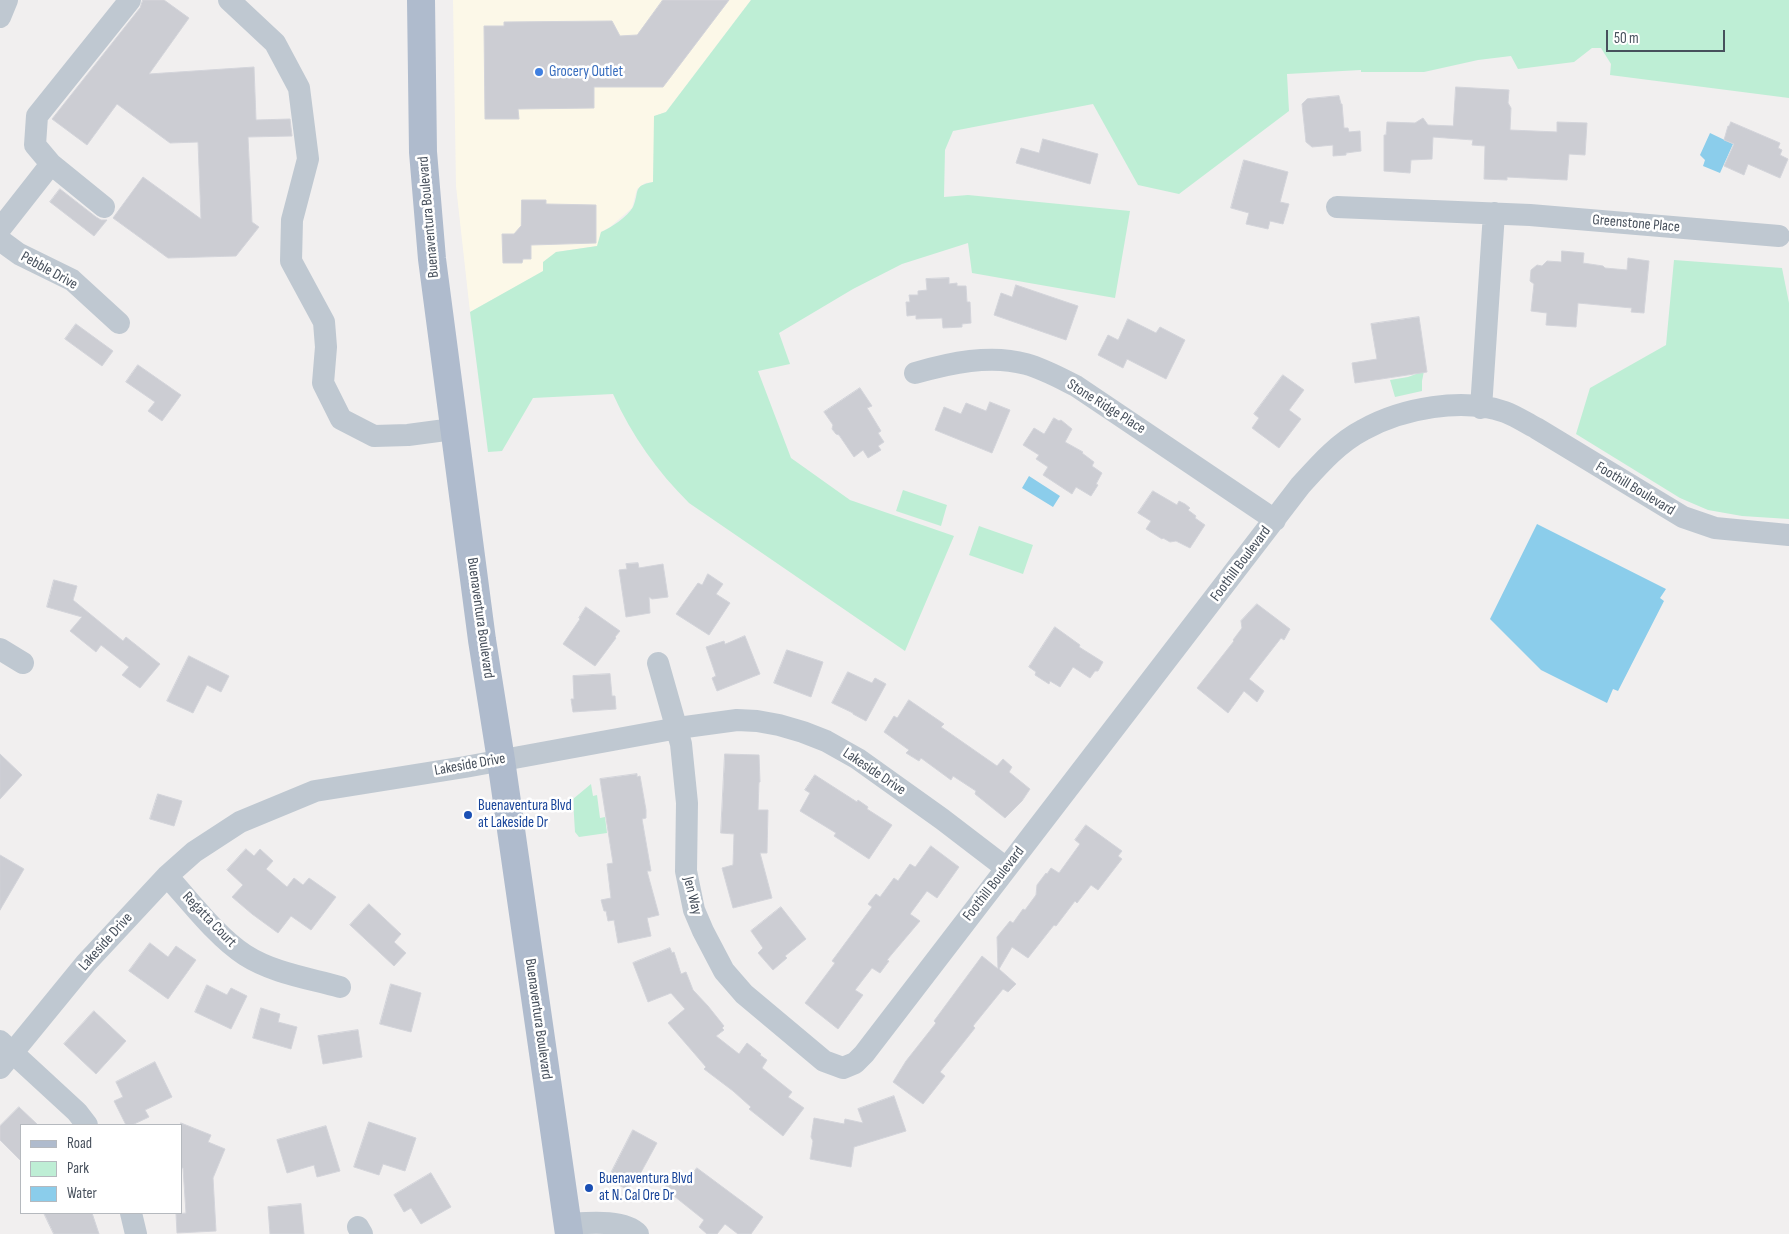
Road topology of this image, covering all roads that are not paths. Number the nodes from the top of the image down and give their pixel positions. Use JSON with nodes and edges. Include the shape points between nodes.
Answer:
{"nodes":[{"id":1,"x":7,"y":0,"type":"edge"},
{"id":2,"x":130,"y":0,"type":"edge"},
{"id":3,"x":229,"y":0,"type":"edge"},
{"id":4,"x":421,"y":0,"type":"edge"},
{"id":5,"x":0,"y":17,"type":"edge"},
{"id":6,"x":50,"y":164,"type":"junction"},
{"id":7,"x":104,"y":207,"type":"dead end"},
{"id":8,"x":1337,"y":207,"type":"dead end"},
{"id":9,"x":1494,"y":214,"type":"junction"},
{"id":10,"x":0,"y":228,"type":"edge"},
{"id":11,"x":1779,"y":236,"type":"dead end"},
{"id":12,"x":0,"y":240,"type":"edge"},
{"id":13,"x":120,"y":322,"type":"dead end"},
{"id":14,"x":915,"y":373,"type":"dead end"},
{"id":15,"x":1481,"y":408,"type":"junction"},
{"id":16,"x":453,"y":429,"type":"junction"},
{"id":17,"x":1275,"y":520,"type":"junction"},
{"id":18,"x":1789,"y":535,"type":"edge"},
{"id":19,"x":0,"y":649,"type":"edge"},
{"id":20,"x":23,"y":662,"type":"dead end"},
{"id":21,"x":658,"y":663,"type":"dead end"},
{"id":22,"x":678,"y":728,"type":"junction"},
{"id":23,"x":501,"y":760,"type":"junction"},
{"id":24,"x":1006,"y":868,"type":"junction"},
{"id":25,"x":166,"y":876,"type":"junction"},
{"id":26,"x":340,"y":987,"type":"dead end"},
{"id":27,"x":4,"y":1053,"type":"edge"},
{"id":28,"x":843,"y":1068,"type":"joint"},
{"id":29,"x":86,"y":1124,"type":"edge"},
{"id":30,"x":131,"y":1214,"type":"edge"},
{"id":31,"x":568,"y":1229,"type":"edge"},
{"id":32,"x":136,"y":1234,"type":"edge"},
{"id":33,"x":638,"y":1234,"type":"edge"}],
"edges":[{"from":1,"to":5,"type":"street"},
{"from":2,"to":6,"type":"street","via":[[37,116],[35,145]]},
{"from":3,"to":16,"type":"street","via":[[274,43],[299,88],[308,159],[292,220],[291,261],[324,322],[323,383],[342,419],[374,436]]},
{"from":4,"to":16,"type":"main road","name":"Buenaventura Boulevard","via":[[423,152],[432,259]]},
{"from":6,"to":7,"type":"street"},
{"from":6,"to":10,"type":"street"},
{"from":8,"to":9,"type":"street","name":"Greenstone Place"},
{"from":9,"to":11,"type":"street","name":"Greenstone Place"},
{"from":9,"to":15,"type":"street"},
{"from":12,"to":13,"type":"street","name":"Pebble Drive","via":[[19,254],[72,280]]},
{"from":14,"to":17,"type":"street","name":"Stone Ridge Place","via":[[943,365],[982,360],[1020,363],[1041,370],[1076,386]]},
{"from":15,"to":17,"type":"street","name":"Foothill Boulevard","via":[[1424,409],[1385,419],[1362,430],[1324,459]]},
{"from":15,"to":18,"type":"street","name":"Foothill Boulevard","via":[[1504,412],[1536,428],[1683,517],[1715,528]]},
{"from":16,"to":23,"type":"main road","name":"Buenaventura Boulevard"},
{"from":17,"to":24,"type":"street","name":"Foothill Boulevard"},
{"from":19,"to":20,"type":"street"},
{"from":21,"to":22,"type":"street","name":"Jen Way"},
{"from":22,"to":23,"type":"street","name":"Lakeside Drive"},
{"from":22,"to":24,"type":"street","name":"Lakeside Drive","via":[[737,720],[757,721],[795,729],[826,741],[858,759]]},
{"from":22,"to":28,"type":"street","name":"Jen Way","via":[[687,803],[686,871],[694,910],[716,958],[744,994],[774,1021],[824,1061]]},
{"from":23,"to":25,"type":"street","name":"Lakeside Drive","via":[[315,791],[240,822],[194,852]]},
{"from":23,"to":31,"type":"main road","name":"Buenaventura Boulevard"},
{"from":24,"to":28,"type":"street","name":"Foothill Boulevard","via":[[864,1054]]},
{"from":25,"to":26,"type":"street","name":"Regatta Court","via":[[228,942],[246,955],[271,968]]},
{"from":25,"to":27,"type":"street","name":"Lakeside Drive"},
{"from":27,"to":29,"type":"street","via":[[77,1112]]},
{"from":30,"to":32,"type":"street"},
{"from":31,"to":33,"type":"street","via":[[607,1223],[627,1226]]}]}
